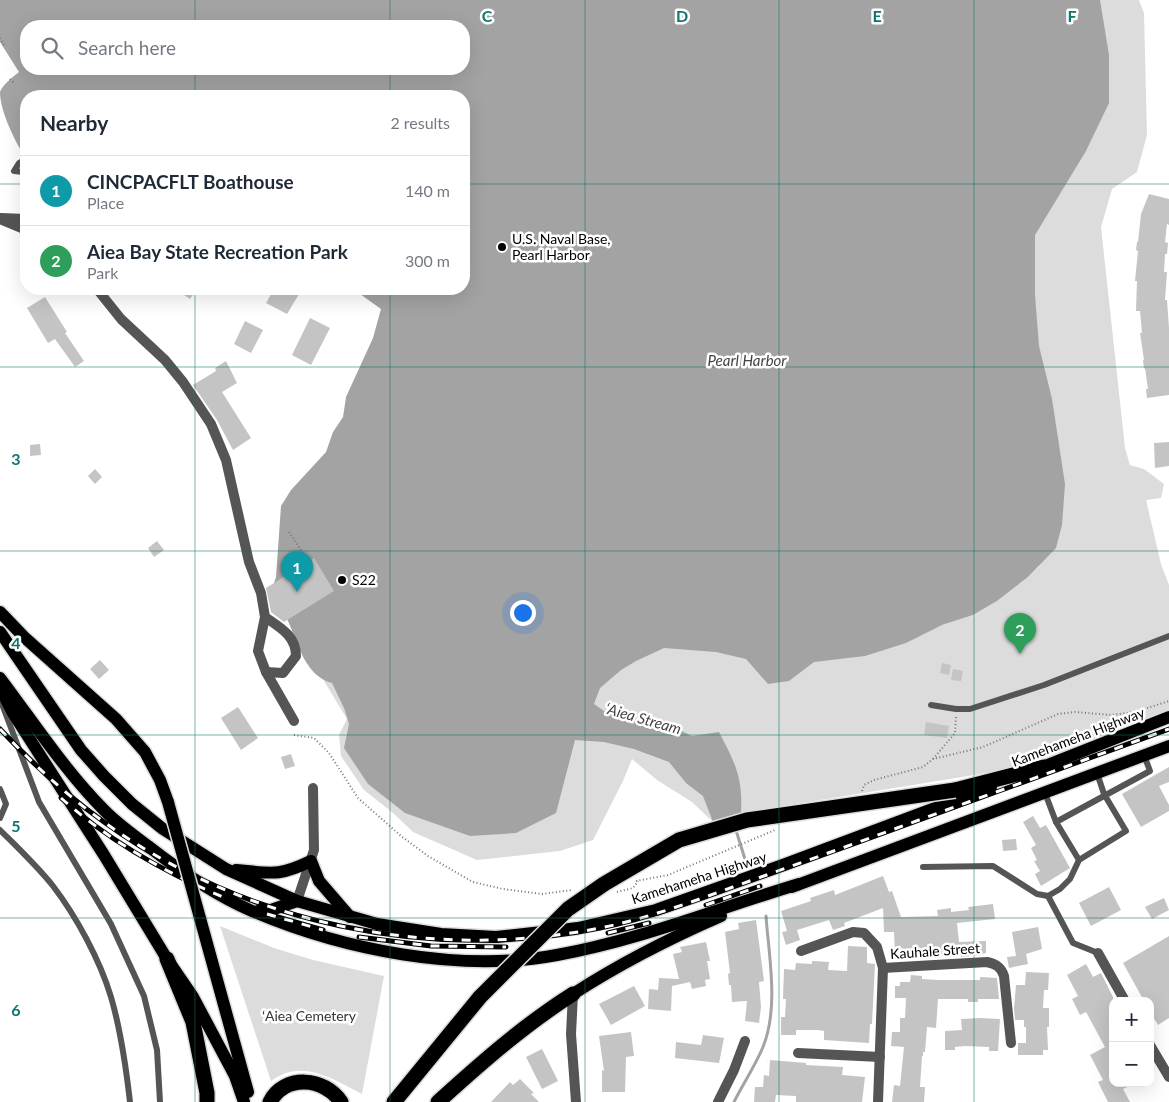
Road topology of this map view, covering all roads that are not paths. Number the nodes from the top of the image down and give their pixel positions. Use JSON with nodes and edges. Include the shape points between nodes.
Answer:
{"nodes":[{"id":1,"x":20,"y":162,"type":"edge"},
{"id":2,"x":20,"y":170,"type":"edge"},
{"id":3,"x":0,"y":218,"type":"edge"},
{"id":4,"x":20,"y":219,"type":"edge"},
{"id":5,"x":20,"y":227,"type":"edge"},
{"id":6,"x":102,"y":295,"type":"edge"},
{"id":7,"x":0,"y":612,"type":"edge"},
{"id":8,"x":265,"y":617,"type":"junction"},
{"id":9,"x":0,"y":632,"type":"edge"},
{"id":10,"x":1169,"y":636,"type":"edge"},
{"id":11,"x":266,"y":672,"type":"junction"},
{"id":12,"x":0,"y":678,"type":"edge"},
{"id":13,"x":0,"y":688,"type":"edge"},
{"id":14,"x":0,"y":698,"type":"edge"},
{"id":15,"x":931,"y":705,"type":"dead end"},
{"id":16,"x":1169,"y":717,"type":"edge"},
{"id":17,"x":294,"y":721,"type":"dead end"},
{"id":18,"x":1169,"y":746,"type":"edge"},
{"id":19,"x":1144,"y":755,"type":"junction"},
{"id":20,"x":1044,"y":767,"type":"junction"},
{"id":21,"x":1097,"y":773,"type":"junction"},
{"id":22,"x":314,"y":788,"type":"dead end"},
{"id":23,"x":0,"y":790,"type":"edge"},
{"id":24,"x":1045,"y":793,"type":"junction"},
{"id":25,"x":1104,"y":794,"type":"junction"},
{"id":26,"x":0,"y":818,"type":"edge"},
{"id":27,"x":1056,"y":822,"type":"junction"},
{"id":28,"x":0,"y":830,"type":"edge"},
{"id":29,"x":1079,"y":860,"type":"junction"},
{"id":30,"x":311,"y":861,"type":"junction"},
{"id":31,"x":922,"y":867,"type":"dead end"},
{"id":32,"x":226,"y":869,"type":"junction"},
{"id":33,"x":1048,"y":896,"type":"junction"},
{"id":34,"x":297,"y":901,"type":"junction"},
{"id":35,"x":745,"y":902,"type":"junction"},
{"id":36,"x":252,"y":911,"type":"junction"},
{"id":37,"x":350,"y":917,"type":"junction"},
{"id":38,"x":801,"y":952,"type":"dead end"},
{"id":39,"x":1098,"y":953,"type":"joint"},
{"id":40,"x":167,"y":959,"type":"junction"},
{"id":41,"x":883,"y":968,"type":"junction"},
{"id":42,"x":573,"y":994,"type":"junction"},
{"id":43,"x":1123,"y":997,"type":"edge"},
{"id":44,"x":744,"y":1041,"type":"dead end"},
{"id":45,"x":1011,"y":1043,"type":"dead end"},
{"id":46,"x":1154,"y":1052,"type":"edge"},
{"id":47,"x":798,"y":1054,"type":"dead end"},
{"id":48,"x":880,"y":1057,"type":"junction"},
{"id":49,"x":1169,"y":1077,"type":"edge"},
{"id":50,"x":130,"y":1102,"type":"edge"},
{"id":51,"x":160,"y":1102,"type":"edge"},
{"id":52,"x":206,"y":1102,"type":"edge"},
{"id":53,"x":244,"y":1102,"type":"edge"},
{"id":54,"x":251,"y":1102,"type":"edge"},
{"id":55,"x":270,"y":1102,"type":"edge"},
{"id":56,"x":341,"y":1102,"type":"edge"},
{"id":57,"x":394,"y":1102,"type":"edge"},
{"id":58,"x":438,"y":1102,"type":"edge"},
{"id":59,"x":576,"y":1102,"type":"edge"},
{"id":60,"x":718,"y":1102,"type":"edge"},
{"id":61,"x":878,"y":1102,"type":"edge"}],
"edges":[{"from":1,"to":2,"type":"lane","via":[[14,171]]},
{"from":3,"to":4,"type":"street"},
{"from":3,"to":5,"type":"street"},
{"from":6,"to":8,"type":"street","via":[[121,319],[165,360],[211,424],[226,460]]},
{"from":7,"to":54,"type":"main road","bridge":true,"via":[[116,719],[145,752],[160,780]]},
{"from":8,"to":11,"type":"street","via":[[258,651]]},
{"from":8,"to":11,"type":"street","via":[[285,630],[296,646],[296,656],[283,673]]},
{"from":9,"to":32,"type":"main road","name":"Kamehameha Highway","via":[[81,750],[104,776],[163,829]]},
{"from":10,"to":15,"type":"lane","via":[[1044,685],[970,709]]},
{"from":11,"to":17,"type":"street"},
{"from":12,"to":36,"type":"main road","via":[[54,753],[106,812],[165,859]]},
{"from":13,"to":40,"type":"main road","via":[[13,714]]},
{"from":14,"to":51,"type":"lane","via":[[39,802],[111,924],[144,996],[158,1050]]},
{"from":16,"to":20,"type":"main road","name":"Kamehameha Highway"},
{"from":18,"to":19,"type":"main road"},
{"from":19,"to":21,"type":"main road"},
{"from":19,"to":25,"type":"lane","via":[[1150,771]]},
{"from":20,"to":37,"type":"main road","name":"Kamehameha Highway","via":[[656,910],[578,928],[496,937],[441,934]]},
{"from":20,"to":57,"type":"highway","bridge":true,"via":[[955,790],[747,820],[679,840],[568,909],[480,997]]},
{"from":21,"to":24,"type":"main road"},
{"from":21,"to":25,"type":"lane"},
{"from":22,"to":30,"type":"street","via":[[314,850]]},
{"from":23,"to":26,"type":"lane","via":[[6,804]]},
{"from":24,"to":27,"type":"lane"},
{"from":24,"to":35,"type":"main road"},
{"from":25,"to":27,"type":"lane"},
{"from":25,"to":29,"type":"lane","via":[[1126,831]]},
{"from":27,"to":29,"type":"lane"},
{"from":28,"to":50,"type":"lane","via":[[53,886],[86,937],[111,996]]},
{"from":29,"to":33,"type":"lane","via":[[1070,880]]},
{"from":30,"to":32,"type":"main road","via":[[274,874]]},
{"from":30,"to":34,"type":"street"},
{"from":30,"to":37,"type":"main road","via":[[319,881]]},
{"from":31,"to":33,"type":"lane","via":[[994,866],[1037,894]]},
{"from":32,"to":34,"type":"main road","name":"Kamehameha Highway"},
{"from":33,"to":39,"type":"lane","via":[[1073,943]]},
{"from":34,"to":36,"type":"main road","via":[[271,910]]},
{"from":34,"to":37,"type":"main road","name":"Kamehameha Highway"},
{"from":35,"to":36,"type":"main road","via":[[620,942],[556,956],[491,962],[440,959],[367,948],[317,935]]},
{"from":35,"to":42,"type":"main road","via":[[616,966]]},
{"from":38,"to":41,"type":"street","name":"Kauhale Street","via":[[854,932],[864,933],[877,947]]},
{"from":39,"to":43,"type":"street"},
{"from":40,"to":52,"type":"highway","via":[[193,1022]]},
{"from":40,"to":53,"type":"main road","via":[[212,1030]]},
{"from":41,"to":45,"type":"street","name":"Kauhale Street","via":[[995,963],[1004,976]]},
{"from":41,"to":48,"type":"street","name":"Kauhale Street"},
{"from":42,"to":58,"type":"highway","via":[[517,1033]]},
{"from":42,"to":59,"type":"street","via":[[567,1035]]},
{"from":44,"to":60,"type":"street"},
{"from":46,"to":49,"type":"street"},
{"from":47,"to":48,"type":"street"},
{"from":48,"to":61,"type":"street","name":"Kauhale Street"},
{"from":55,"to":56,"type":"highway","via":[[278,1090],[291,1083],[305,1082],[329,1089]]}]}
